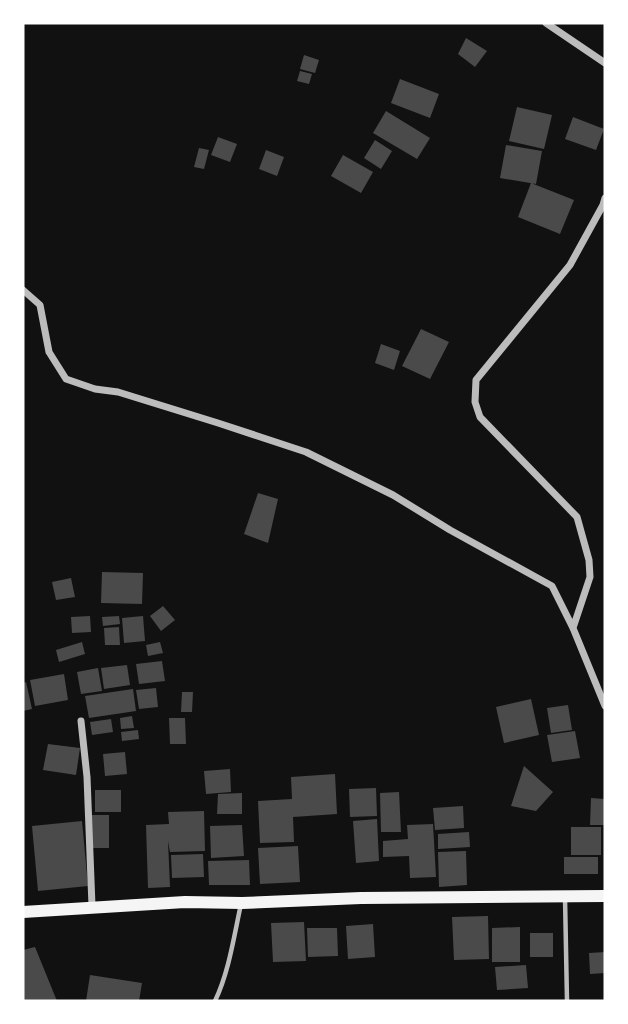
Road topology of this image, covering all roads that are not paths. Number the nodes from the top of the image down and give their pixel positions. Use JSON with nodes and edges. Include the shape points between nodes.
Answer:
{"nodes":[{"id":1,"x":547,"y":23,"type":"edge"},
{"id":2,"x":605,"y":62,"type":"edge"},
{"id":3,"x":605,"y":198,"type":"edge"},
{"id":4,"x":23,"y":290,"type":"edge"},
{"id":5,"x":573,"y":628,"type":"junction"},
{"id":6,"x":605,"y":706,"type":"edge"},
{"id":7,"x":81,"y":721,"type":"dead end"},
{"id":8,"x":565,"y":896,"type":"junction"},
{"id":9,"x":605,"y":896,"type":"edge"},
{"id":10,"x":242,"y":903,"type":"junction"},
{"id":11,"x":92,"y":906,"type":"junction"},
{"id":12,"x":23,"y":912,"type":"edge"},
{"id":13,"x":215,"y":1001,"type":"edge"},
{"id":14,"x":567,"y":1001,"type":"edge"}],
"edges":[{"from":1,"to":2,"type":"street"},
{"from":3,"to":5,"type":"street","via":[[570,265],[476,380],[480,417],[577,517],[590,577]]},
{"from":4,"to":5,"type":"street","via":[[40,306],[50,352],[66,379],[306,452],[393,495],[552,586]]},
{"from":5,"to":6,"type":"street"},
{"from":7,"to":11,"type":"street"},
{"from":8,"to":9,"type":"main road"},
{"from":8,"to":10,"type":"main road"},
{"from":8,"to":14,"type":"lane"},
{"from":10,"to":11,"type":"main road"},
{"from":10,"to":13,"type":"lane"},
{"from":11,"to":12,"type":"main road"}]}
